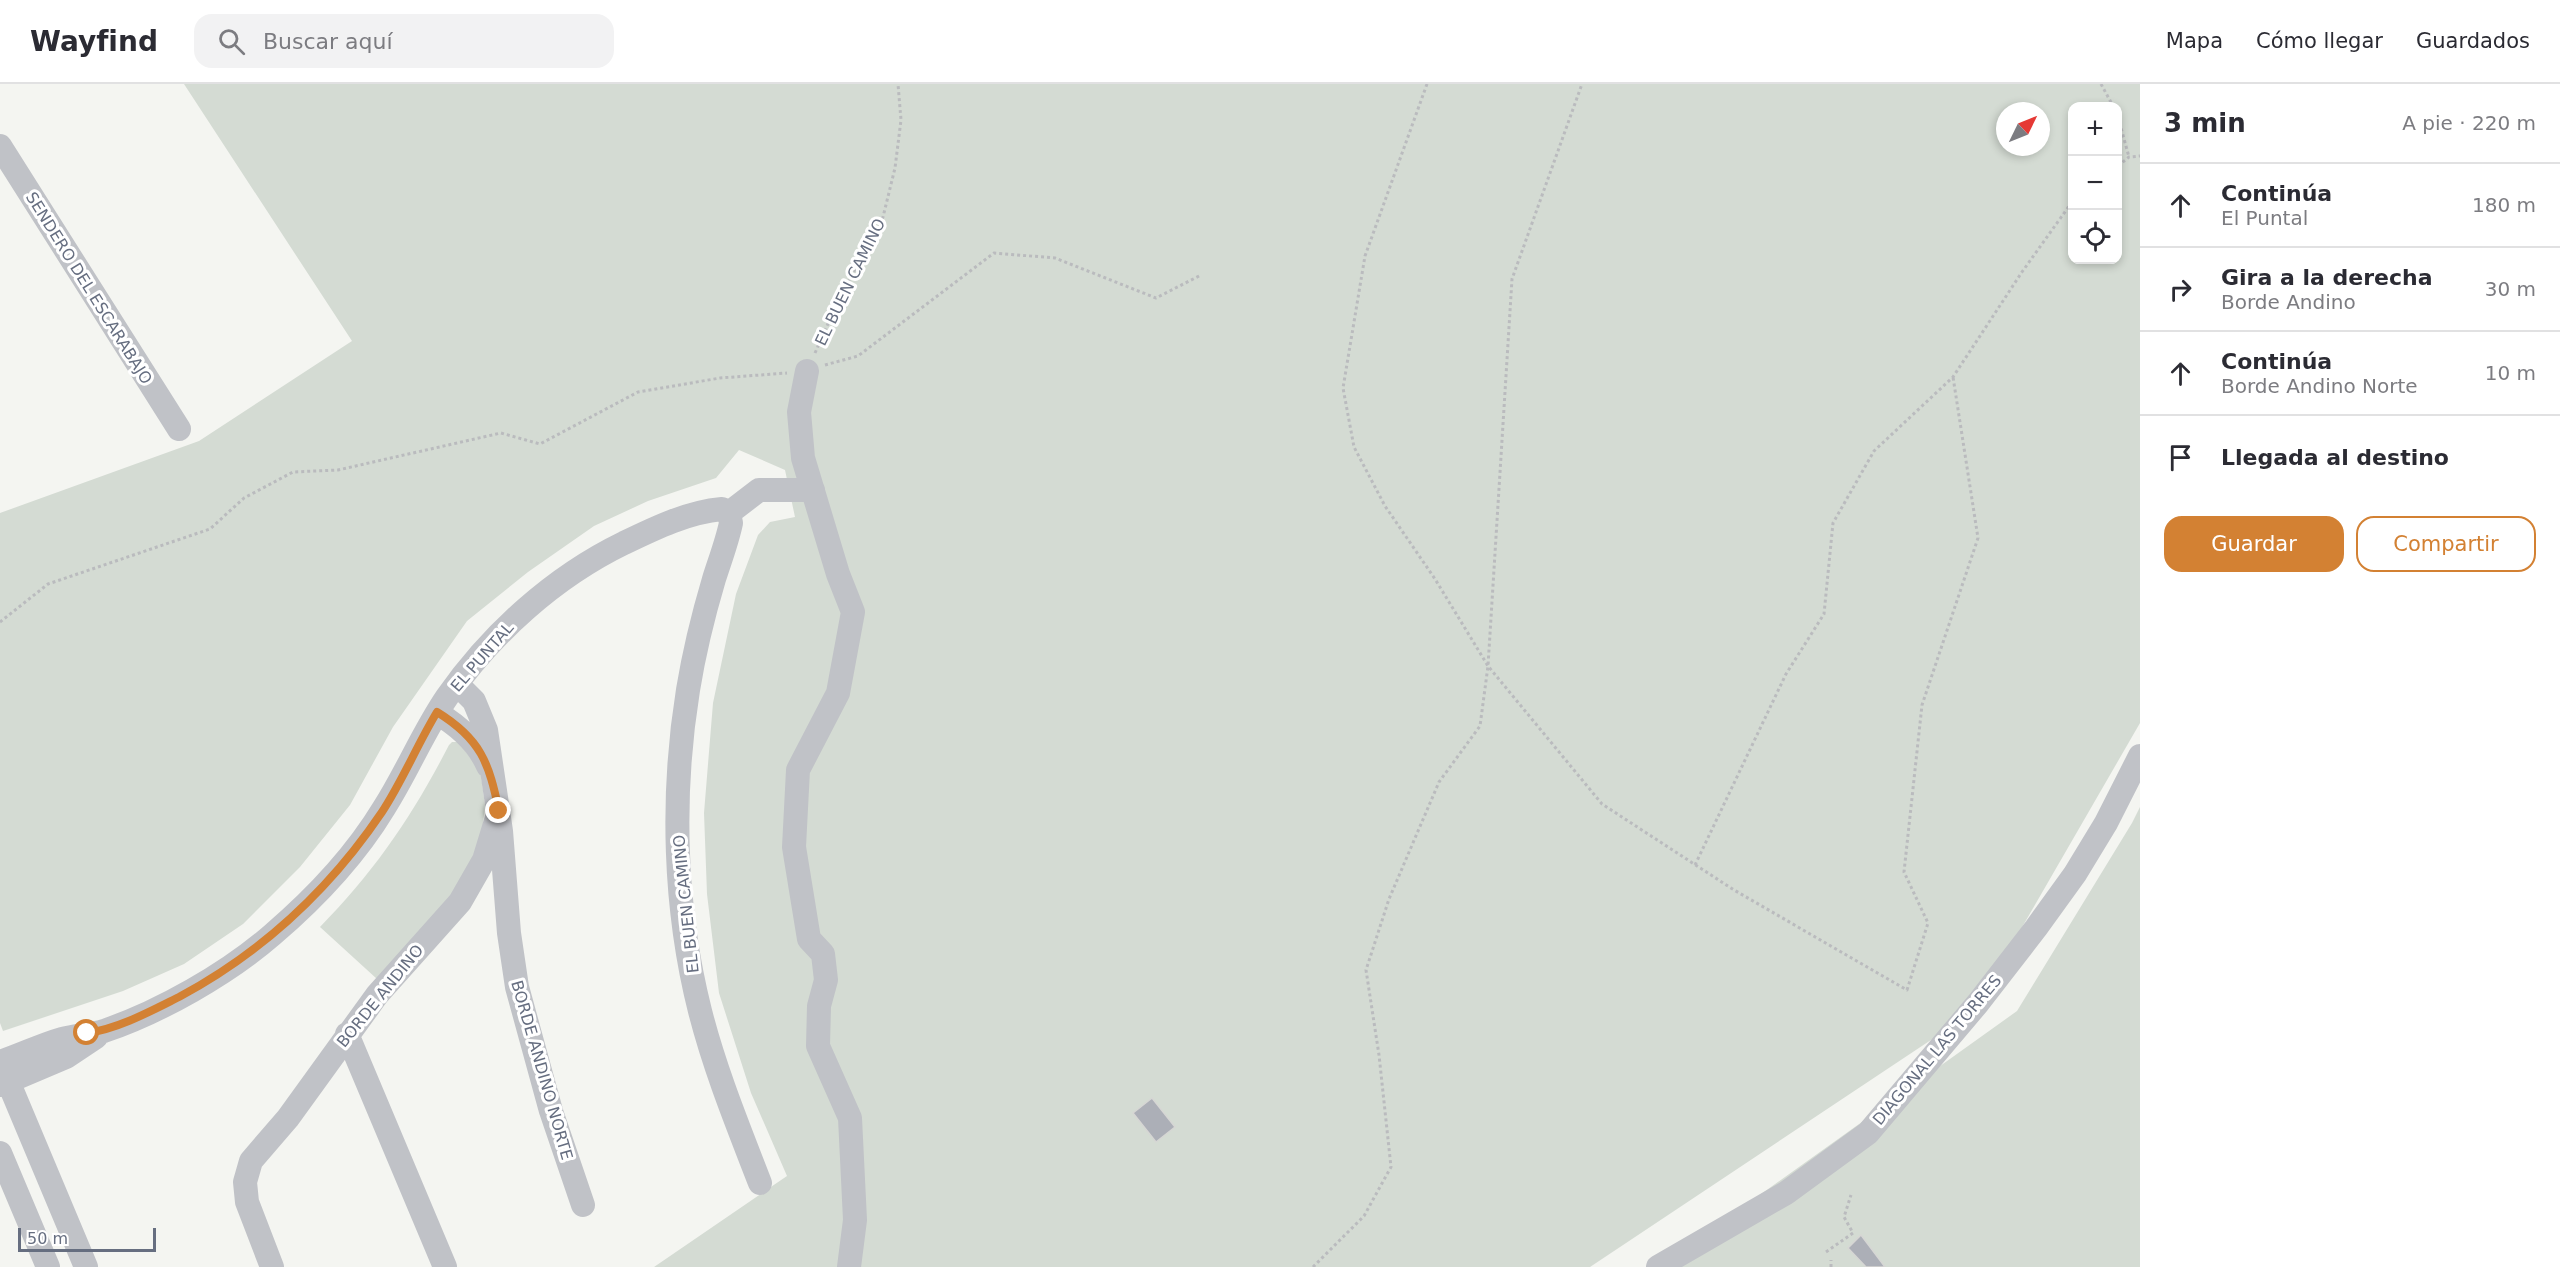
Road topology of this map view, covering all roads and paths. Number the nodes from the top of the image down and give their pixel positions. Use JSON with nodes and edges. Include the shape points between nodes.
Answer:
{"nodes":[{"id":1,"x":898,"y":84,"type":"edge"},
{"id":2,"x":1427,"y":84,"type":"edge"},
{"id":3,"x":1582,"y":84,"type":"edge"},
{"id":4,"x":2101,"y":84,"type":"edge"},
{"id":5,"x":2111,"y":102,"type":"edge"},
{"id":6,"x":2122,"y":132,"type":"edge"},
{"id":7,"x":0,"y":146,"type":"edge"},
{"id":8,"x":2140,"y":156,"type":"edge"},
{"id":9,"x":2129,"y":157,"type":"junction"},
{"id":10,"x":2122,"y":163,"type":"edge"},
{"id":11,"x":2068,"y":209,"type":"edge"},
{"id":12,"x":1201,"y":275,"type":"dead end"},
{"id":13,"x":807,"y":371,"type":"junction"},
{"id":14,"x":1953,"y":377,"type":"junction"},
{"id":15,"x":179,"y":429,"type":"dead end"},
{"id":16,"x":813,"y":490,"type":"junction"},
{"id":17,"x":729,"y":513,"type":"junction"},
{"id":18,"x":0,"y":622,"type":"edge"},
{"id":19,"x":1488,"y":666,"type":"junction"},
{"id":20,"x":457,"y":684,"type":"junction"},
{"id":21,"x":437,"y":712,"type":"junction"},
{"id":22,"x":2140,"y":756,"type":"edge"},
{"id":23,"x":491,"y":773,"type":"junction"},
{"id":24,"x":499,"y":811,"type":"junction"},
{"id":25,"x":1695,"y":865,"type":"junction"},
{"id":26,"x":471,"y":886,"type":"junction"},
{"id":27,"x":506,"y":897,"type":"junction"},
{"id":28,"x":347,"y":1034,"type":"junction"},
{"id":29,"x":2,"y":1070,"type":"edge"},
{"id":30,"x":0,"y":1153,"type":"edge"},
{"id":31,"x":760,"y":1183,"type":"dead end"},
{"id":32,"x":1851,"y":1195,"type":"dead end"},
{"id":33,"x":584,"y":1205,"type":"dead end"},
{"id":34,"x":1826,"y":1252,"type":"dead end"},
{"id":35,"x":1831,"y":1260,"type":"dead end"},
{"id":36,"x":48,"y":1267,"type":"edge"},
{"id":37,"x":87,"y":1267,"type":"edge"},
{"id":38,"x":272,"y":1267,"type":"edge"},
{"id":39,"x":445,"y":1267,"type":"edge"},
{"id":40,"x":849,"y":1267,"type":"edge"},
{"id":41,"x":1313,"y":1267,"type":"edge"},
{"id":42,"x":1658,"y":1267,"type":"edge"},
{"id":43,"x":1831,"y":1267,"type":"edge"}],
"edges":[{"from":1,"to":13,"type":"path","name":"EL BUEN CAMINO","via":[[901,120],[883,217],[838,301]]},
{"from":2,"to":19,"type":"path","via":[[1365,256],[1343,388],[1354,447],[1385,506]]},
{"from":3,"to":19,"type":"path","via":[[1512,279]]},
{"from":4,"to":5,"type":"path"},
{"from":6,"to":9,"type":"path"},
{"from":7,"to":15,"type":"street","name":"SENDERO DEL ESCARABAJO"},
{"from":8,"to":9,"type":"path"},
{"from":9,"to":10,"type":"path"},
{"from":11,"to":14,"type":"path"},
{"from":12,"to":13,"type":"path","via":[[1156,298],[1055,258],[994,253],[858,356]]},
{"from":13,"to":16,"type":"street","via":[[799,412],[803,458]]},
{"from":13,"to":18,"type":"path","via":[[720,378],[638,392],[540,444],[501,433],[338,470],[293,472],[244,498],[210,529],[48,585]]},
{"from":14,"to":25,"type":"path","via":[[1874,451],[1833,523],[1824,614],[1786,674]]},
{"from":14,"to":25,"type":"path","via":[[1978,538],[1922,705],[1904,872],[1928,923],[1907,990]]},
{"from":16,"to":17,"type":"street","via":[[759,490]]},
{"from":16,"to":40,"type":"street","via":[[853,612],[838,693],[798,770],[794,847],[809,939],[823,954],[826,980],[819,1006],[818,1046],[850,1118],[855,1220]]},
{"from":17,"to":20,"type":"street","name":"EL PUNTAL","via":[[722,509],[686,517],[637,537],[582,567],[543,594],[510,624]]},
{"from":17,"to":31,"type":"street","name":"EL BUEN CAMINO","via":[[731,523],[708,601],[687,700],[679,786],[679,860],[686,937],[699,1010]]},
{"from":19,"to":25,"type":"path","via":[[1602,804]]},
{"from":19,"to":41,"type":"path","via":[[1480,726],[1439,782],[1389,899],[1366,970],[1391,1167],[1364,1216]]},
{"from":20,"to":21,"type":"street","name":"EL PUNTAL"},
{"from":20,"to":23,"type":"street","via":[[474,700],[480,714]]},
{"from":21,"to":23,"type":"street","via":[[472,740]]},
{"from":21,"to":29,"type":"street","name":"EL PUNTAL","via":[[363,839],[290,919],[256,948],[163,1005],[102,1031],[60,1040]]},
{"from":22,"to":42,"type":"street","name":"DIAGONAL LAS TORRES","via":[[2106,823],[2043,919],[1868,1133],[1786,1193]]},
{"from":23,"to":24,"type":"street","name":"BORDE ANDINO NORTE"},
{"from":24,"to":26,"type":"street","name":"BORDE ANDINO","via":[[487,854]]},
{"from":24,"to":27,"type":"street","name":"BORDE ANDINO NORTE"},
{"from":26,"to":27,"type":"street","via":[[492,885]]},
{"from":26,"to":28,"type":"street","name":"BORDE ANDINO","via":[[394,973]]},
{"from":27,"to":33,"type":"street","name":"BORDE ANDINO NORTE","via":[[517,987],[551,1111]]},
{"from":28,"to":38,"type":"street","name":"BORDE ANDINO","via":[[288,1118],[255,1154],[246,1174],[247,1202]]},
{"from":28,"to":39,"type":"street"},
{"from":29,"to":37,"type":"street"},
{"from":30,"to":36,"type":"street"},
{"from":32,"to":34,"type":"path","via":[[1844,1216],[1853,1233]]},
{"from":35,"to":43,"type":"path"}]}
